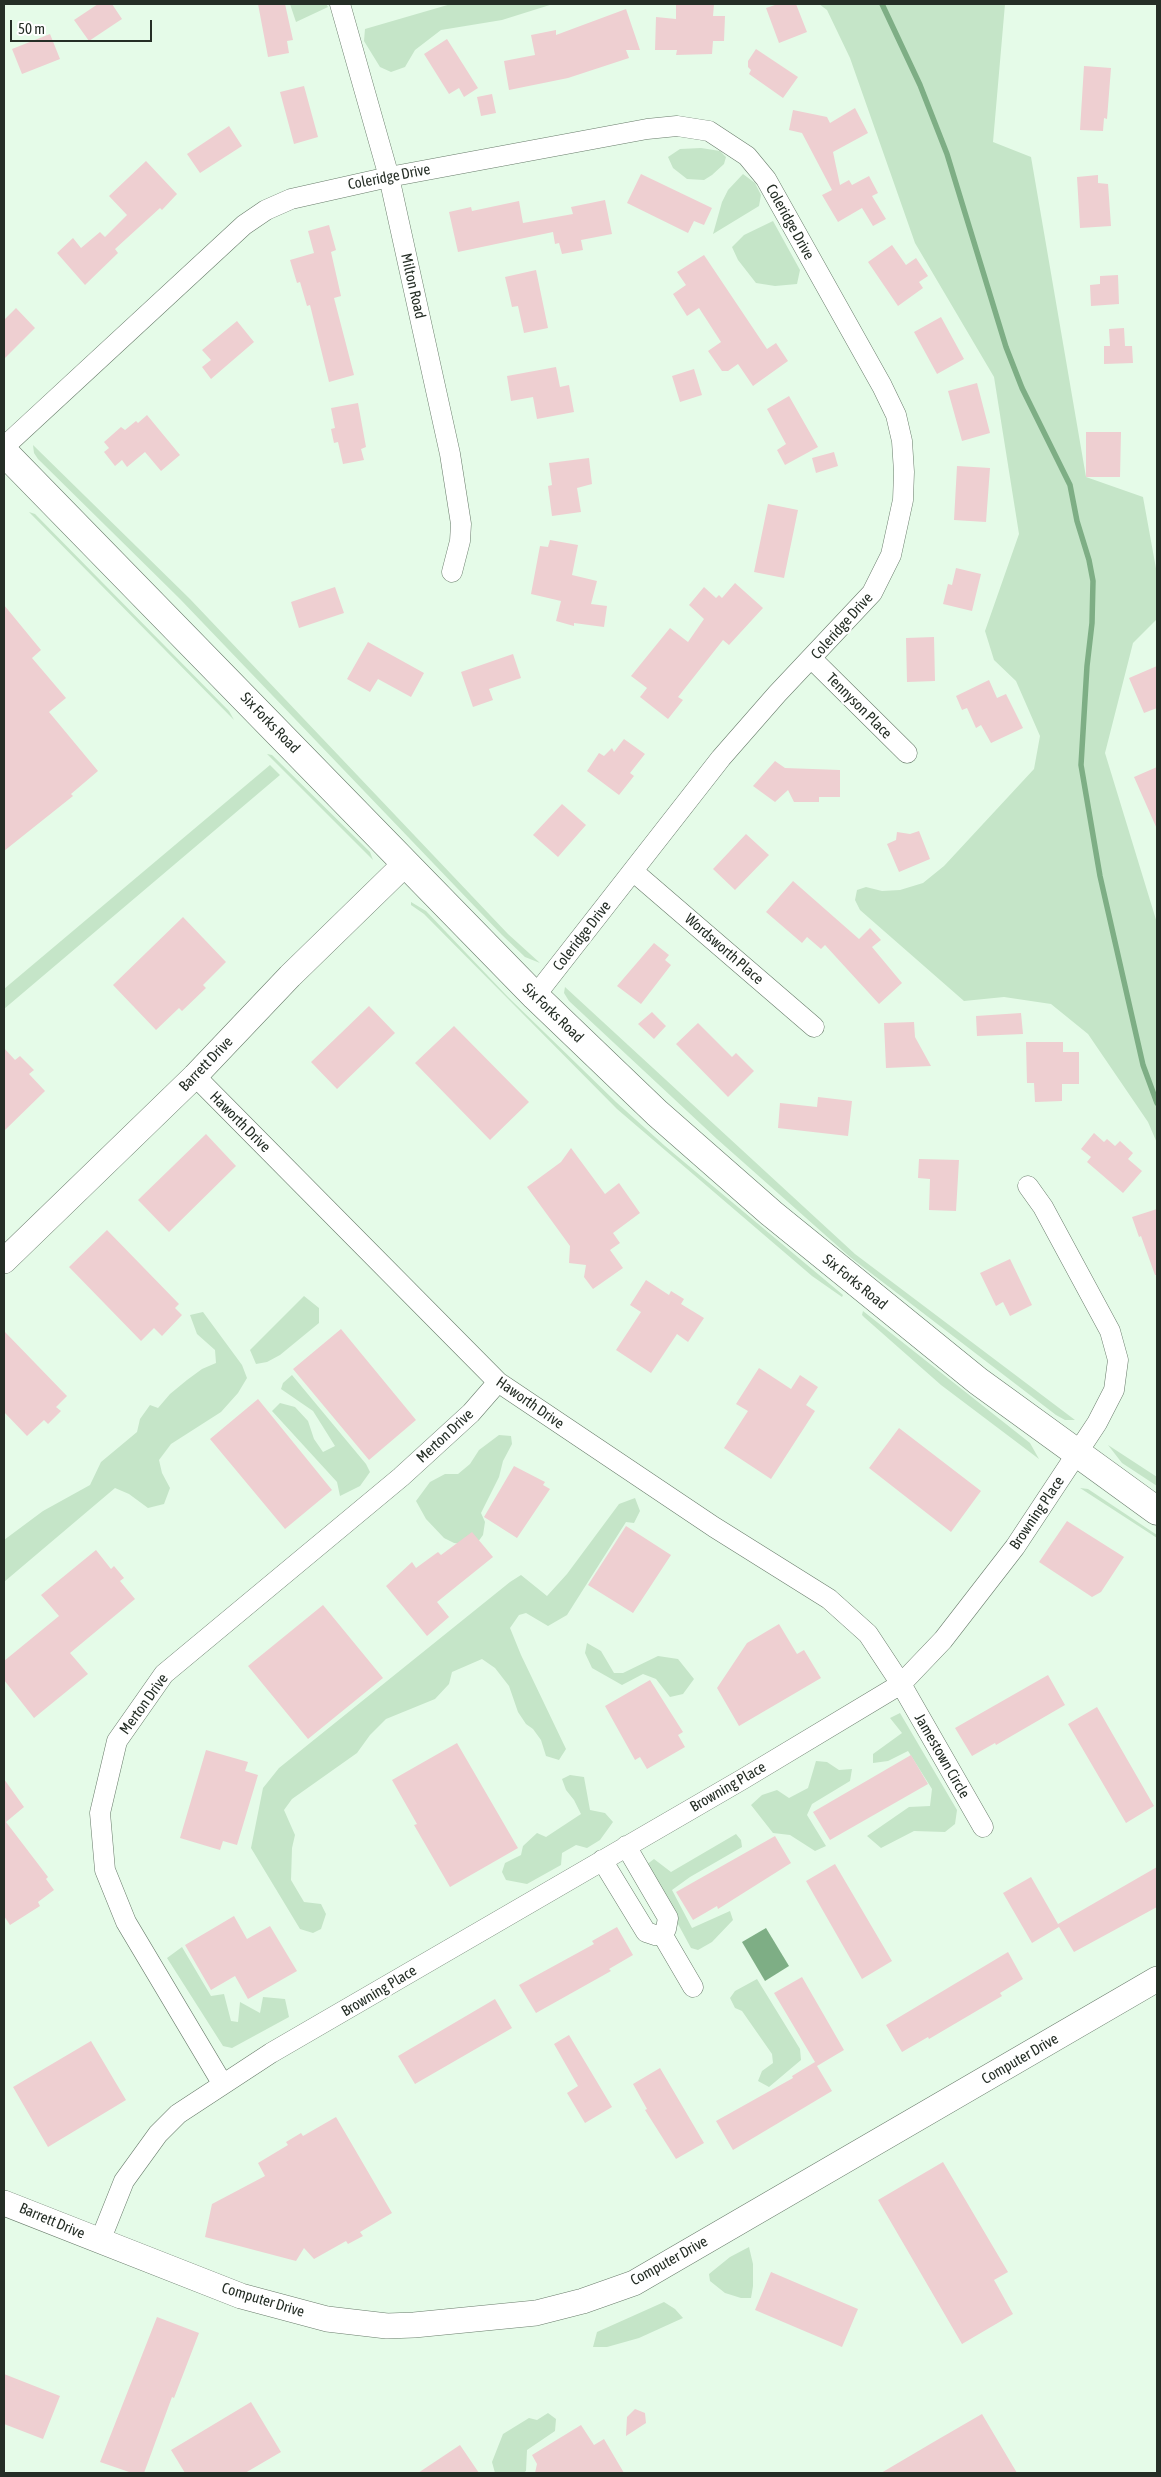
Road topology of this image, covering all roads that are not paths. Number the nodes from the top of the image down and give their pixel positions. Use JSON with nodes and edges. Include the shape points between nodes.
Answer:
{"nodes":[{"id":1,"x":340,"y":4,"type":"edge"},
{"id":2,"x":389,"y":177,"type":"junction"},
{"id":3,"x":4,"y":448,"type":"edge"},
{"id":4,"x":4,"y":452,"type":"edge"},
{"id":5,"x":452,"y":572,"type":"dead end"},
{"id":6,"x":812,"y":659,"type":"junction"},
{"id":7,"x":907,"y":753,"type":"dead end"},
{"id":8,"x":406,"y":864,"type":"junction"},
{"id":9,"x":634,"y":872,"type":"junction"},
{"id":10,"x":535,"y":996,"type":"junction"},
{"id":11,"x":814,"y":1027,"type":"dead end"},
{"id":12,"x":194,"y":1076,"type":"junction"},
{"id":13,"x":1028,"y":1186,"type":"dead end"},
{"id":14,"x":4,"y":1261,"type":"edge"},
{"id":15,"x":498,"y":1382,"type":"junction"},
{"id":16,"x":1076,"y":1454,"type":"junction"},
{"id":17,"x":1157,"y":1511,"type":"edge"},
{"id":18,"x":901,"y":1684,"type":"junction"},
{"id":19,"x":983,"y":1828,"type":"dead end"},
{"id":20,"x":626,"y":1846,"type":"junction"},
{"id":21,"x":602,"y":1860,"type":"junction"},
{"id":22,"x":662,"y":1934,"type":"junction"},
{"id":23,"x":1157,"y":1979,"type":"edge"},
{"id":24,"x":693,"y":1987,"type":"dead end"},
{"id":25,"x":222,"y":2083,"type":"junction"},
{"id":26,"x":4,"y":2202,"type":"edge"},
{"id":27,"x":100,"y":2242,"type":"junction"}],
"edges":[{"from":1,"to":2,"type":"street","name":"Milton Road"},
{"from":2,"to":3,"type":"street","name":"Coleridge Drive","via":[[291,200],[266,210],[244,225]]},
{"from":2,"to":5,"type":"street","name":"Milton Road","via":[[458,494],[460,541]]},
{"from":2,"to":6,"type":"street","name":"Coleridge Drive","via":[[638,130],[677,126],[709,130],[747,156],[766,179],[882,386],[896,415],[902,441],[903,500],[891,555],[872,593]]},
{"from":4,"to":8,"type":"main road","name":"Six Forks Road"},
{"from":6,"to":7,"type":"street","name":"Tennyson Place"},
{"from":6,"to":9,"type":"street","name":"Coleridge Drive","via":[[721,758]]},
{"from":8,"to":10,"type":"main road","name":"Six Forks Road"},
{"from":8,"to":12,"type":"street","name":"Barrett Drive","via":[[290,976]]},
{"from":9,"to":10,"type":"street","name":"Coleridge Drive"},
{"from":9,"to":11,"type":"street","name":"Wordsworth Place"},
{"from":10,"to":16,"type":"main road","name":"Six Forks Road","via":[[658,1113],[771,1213],[978,1381]]},
{"from":12,"to":14,"type":"street","name":"Barrett Drive"},
{"from":12,"to":15,"type":"street","name":"Haworth Drive"},
{"from":13,"to":16,"type":"street","name":"Browning Place","via":[[1103,1316],[1118,1360],[1114,1390]]},
{"from":15,"to":18,"type":"street","name":"Haworth Drive","via":[[829,1599],[868,1634]]},
{"from":15,"to":25,"type":"street","name":"Merton Drive","via":[[471,1413],[401,1477],[164,1674],[117,1741],[100,1813],[105,1870],[126,1922]]},
{"from":16,"to":17,"type":"main road","name":"Six Forks Road"},
{"from":16,"to":18,"type":"street","name":"Browning Place","via":[[971,1606]]},
{"from":18,"to":19,"type":"street","name":"Jamestown Circle"},
{"from":18,"to":20,"type":"street","name":"Browning Place"},
{"from":20,"to":21,"type":"street","name":"Browning Place"},
{"from":20,"to":22,"type":"street","via":[[668,1918]]},
{"from":21,"to":22,"type":"street","via":[[646,1932]]},
{"from":21,"to":25,"type":"street","name":"Browning Place"},
{"from":22,"to":24,"type":"street"},
{"from":23,"to":27,"type":"street","name":"Computer Drive","via":[[634,2283],[536,2313],[414,2326],[327,2319],[241,2296]]},
{"from":25,"to":27,"type":"street","name":"Browning Place","via":[[178,2114],[158,2134],[124,2181]]},
{"from":26,"to":27,"type":"street","name":"Barrett Drive"}]}
